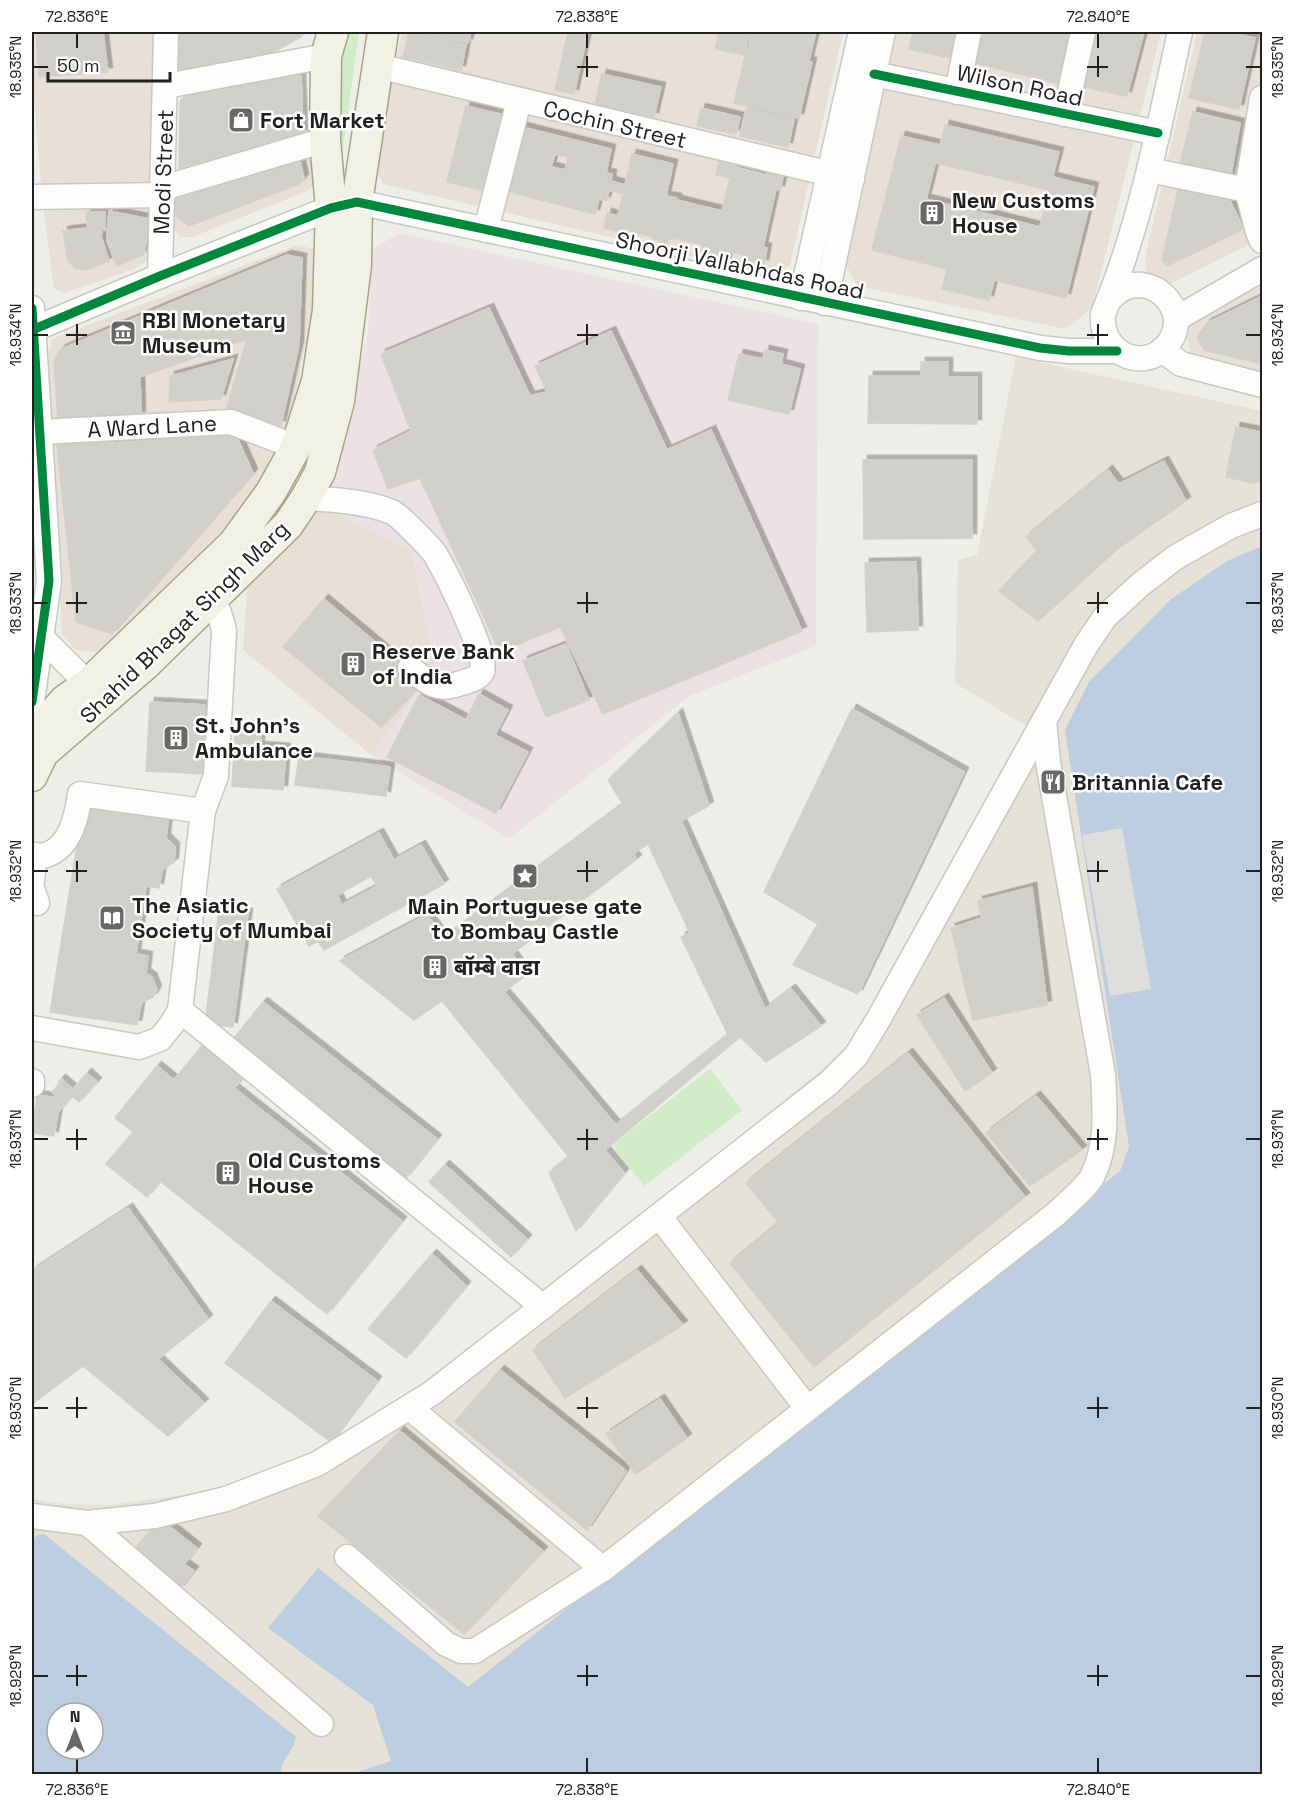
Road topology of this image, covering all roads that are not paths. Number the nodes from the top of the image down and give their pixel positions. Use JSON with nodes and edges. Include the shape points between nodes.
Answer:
{"nodes":[{"id":1,"x":166,"y":32,"type":"edge"},
{"id":2,"x":383,"y":32,"type":"edge"},
{"id":3,"x":861,"y":32,"type":"edge"},
{"id":4,"x":884,"y":32,"type":"edge"},
{"id":5,"x":969,"y":32,"type":"edge"},
{"id":6,"x":1083,"y":32,"type":"edge"},
{"id":7,"x":1180,"y":32,"type":"edge"},
{"id":8,"x":329,"y":44,"type":"edge"},
{"id":9,"x":378,"y":66,"type":"junction"},
{"id":10,"x":874,"y":74,"type":"junction"},
{"id":11,"x":166,"y":86,"type":"junction"},
{"id":12,"x":957,"y":92,"type":"junction"},
{"id":13,"x":1263,"y":98,"type":"edge"},
{"id":14,"x":519,"y":101,"type":"junction"},
{"id":15,"x":1065,"y":114,"type":"junction"},
{"id":16,"x":1158,"y":133,"type":"junction"},
{"id":17,"x":325,"y":140,"type":"junction"},
{"id":18,"x":1149,"y":170,"type":"junction"},
{"id":19,"x":841,"y":177,"type":"junction"},
{"id":20,"x":1255,"y":186,"type":"edge"},
{"id":21,"x":163,"y":191,"type":"junction"},
{"id":22,"x":32,"y":197,"type":"edge"},
{"id":23,"x":344,"y":205,"type":"junction"},
{"id":24,"x":486,"y":230,"type":"junction"},
{"id":25,"x":1263,"y":241,"type":"edge"},
{"id":26,"x":1263,"y":269,"type":"edge"},
{"id":27,"x":160,"y":276,"type":"junction"},
{"id":28,"x":801,"y":298,"type":"junction"},
{"id":29,"x":1108,"y":301,"type":"junction"},
{"id":30,"x":825,"y":303,"type":"junction"},
{"id":31,"x":1176,"y":319,"type":"junction"},
{"id":32,"x":32,"y":323,"type":"edge"},
{"id":33,"x":1162,"y":350,"type":"junction"},
{"id":34,"x":1117,"y":351,"type":"junction"},
{"id":35,"x":1263,"y":385,"type":"edge"},
{"id":36,"x":40,"y":432,"type":"junction"},
{"id":37,"x":296,"y":447,"type":"junction"},
{"id":38,"x":306,"y":498,"type":"junction"},
{"id":39,"x":1263,"y":514,"type":"edge"},
{"id":40,"x":40,"y":580,"type":"edge"},
{"id":41,"x":205,"y":588,"type":"junction"},
{"id":42,"x":42,"y":638,"type":"junction"},
{"id":43,"x":410,"y":668,"type":"dead end"},
{"id":44,"x":88,"y":684,"type":"junction"},
{"id":45,"x":32,"y":702,"type":"edge"},
{"id":46,"x":1044,"y":721,"type":"junction"},
{"id":47,"x":32,"y":737,"type":"edge"},
{"id":48,"x":32,"y":772,"type":"edge"},
{"id":49,"x":203,"y":811,"type":"junction"},
{"id":50,"x":33,"y":856,"type":"edge"},
{"id":51,"x":33,"y":891,"type":"edge"},
{"id":52,"x":180,"y":1010,"type":"junction"},
{"id":53,"x":32,"y":1028,"type":"edge"},
{"id":54,"x":659,"y":1216,"type":"junction"},
{"id":55,"x":543,"y":1306,"type":"junction"},
{"id":56,"x":410,"y":1408,"type":"junction"},
{"id":57,"x":807,"y":1408,"type":"junction"},
{"id":58,"x":32,"y":1516,"type":"edge"},
{"id":59,"x":87,"y":1523,"type":"junction"},
{"id":60,"x":347,"y":1557,"type":"dead end"},
{"id":61,"x":603,"y":1569,"type":"junction"},
{"id":62,"x":321,"y":1724,"type":"dead end"}],
"edges":[{"from":1,"to":11,"type":"street","name":"Modi Street"},
{"from":2,"to":9,"type":"main road","name":"Shahid Bhagat Singh Marg"},
{"from":3,"to":19,"type":"street"},
{"from":4,"to":10,"type":"street"},
{"from":5,"to":12,"type":"street"},
{"from":6,"to":15,"type":"street"},
{"from":7,"to":16,"type":"street"},
{"from":8,"to":11,"type":"street"},
{"from":8,"to":17,"type":"main road","name":"Shahid Bhagat Singh Marg"},
{"from":9,"to":14,"type":"street","name":"Cochin Street"},
{"from":9,"to":23,"type":"main road","name":"Shahid Bhagat Singh Marg"},
{"from":10,"to":12,"type":"street","name":"Wilson Road"},
{"from":10,"to":19,"type":"street"},
{"from":11,"to":21,"type":"street","name":"Modi Street"},
{"from":12,"to":15,"type":"street","name":"Wilson Road"},
{"from":13,"to":20,"type":"street"},
{"from":14,"to":19,"type":"street","name":"Cochin Street"},
{"from":14,"to":24,"type":"street"},
{"from":15,"to":16,"type":"street","name":"Wilson Road"},
{"from":16,"to":18,"type":"street"},
{"from":17,"to":21,"type":"street"},
{"from":17,"to":23,"type":"main road","name":"Shahid Bhagat Singh Marg"},
{"from":18,"to":20,"type":"street"},
{"from":18,"to":29,"type":"street"},
{"from":19,"to":28,"type":"street"},
{"from":19,"to":30,"type":"street"},
{"from":20,"to":25,"type":"street","via":[[1258,232]]},
{"from":21,"to":22,"type":"street"},
{"from":21,"to":27,"type":"street","name":"Modi Street"},
{"from":23,"to":24,"type":"street","name":"Shoorji Vallabhdas Road"},
{"from":23,"to":27,"type":"street"},
{"from":23,"to":37,"type":"main road","name":"Shahid Bhagat Singh Marg","via":[[317,381]]},
{"from":23,"to":38,"type":"main road","name":"Shahid Bhagat Singh Marg","via":[[356,265],[339,401],[320,472]]},
{"from":24,"to":28,"type":"street","name":"Shoorji Vallabhdas Road"},
{"from":26,"to":31,"type":"street"},
{"from":27,"to":32,"type":"street"},
{"from":28,"to":30,"type":"street","name":"Shoorji Vallabhdas Road"},
{"from":29,"to":31,"type":"street","via":[[1132,285],[1154,288],[1165,295]]},
{"from":29,"to":34,"type":"street","via":[[1102,324],[1106,338]]},
{"from":30,"to":34,"type":"street","name":"Shoorji Vallabhdas Road","via":[[1040,348]]},
{"from":31,"to":33,"type":"street","via":[[1173,336]]},
{"from":32,"to":36,"type":"street"},
{"from":33,"to":34,"type":"street","via":[[1142,358]]},
{"from":33,"to":35,"type":"street","via":[[1181,364]]},
{"from":36,"to":37,"type":"street","name":"A Ward Lane","via":[[231,422]]},
{"from":36,"to":40,"type":"street"},
{"from":37,"to":41,"type":"main road","name":"Shahid Bhagat Singh Marg","via":[[271,492]]},
{"from":38,"to":41,"type":"main road","name":"Shahid Bhagat Singh Marg","via":[[288,525]]},
{"from":38,"to":43,"type":"street","via":[[352,502],[394,513],[434,552],[468,621],[483,670],[472,680],[447,688],[433,686]]},
{"from":39,"to":46,"type":"street","via":[[1231,526],[1176,557],[1112,611],[1086,645]]},
{"from":40,"to":42,"type":"street"},
{"from":41,"to":44,"type":"main road","name":"Shahid Bhagat Singh Marg"},
{"from":41,"to":48,"type":"main road","name":"Shahid Bhagat Singh Marg","via":[[145,665],[43,753]]},
{"from":41,"to":49,"type":"street","via":[[219,608],[224,631],[216,776]]},
{"from":42,"to":44,"type":"street"},
{"from":42,"to":45,"type":"street"},
{"from":44,"to":47,"type":"main road","name":"Shahid Bhagat Singh Marg","via":[[65,700]]},
{"from":46,"to":54,"type":"street","via":[[856,1056],[829,1083]]},
{"from":46,"to":57,"type":"street","via":[[1103,1075],[1103,1146],[1092,1178],[1056,1214]]},
{"from":49,"to":50,"type":"street","via":[[80,794],[76,820],[60,846],[46,855]]},
{"from":49,"to":52,"type":"street"},
{"from":50,"to":51,"type":"street"},
{"from":52,"to":53,"type":"street","via":[[160,1039],[139,1047]]},
{"from":52,"to":55,"type":"street"},
{"from":54,"to":55,"type":"street"},
{"from":54,"to":57,"type":"street"},
{"from":55,"to":56,"type":"street"},
{"from":56,"to":59,"type":"street","via":[[317,1464],[226,1499],[155,1516]]},
{"from":56,"to":61,"type":"street"},
{"from":57,"to":61,"type":"street"},
{"from":58,"to":59,"type":"street"},
{"from":59,"to":62,"type":"street"},
{"from":60,"to":61,"type":"street","via":[[446,1644],[461,1651],[475,1651]]}]}
